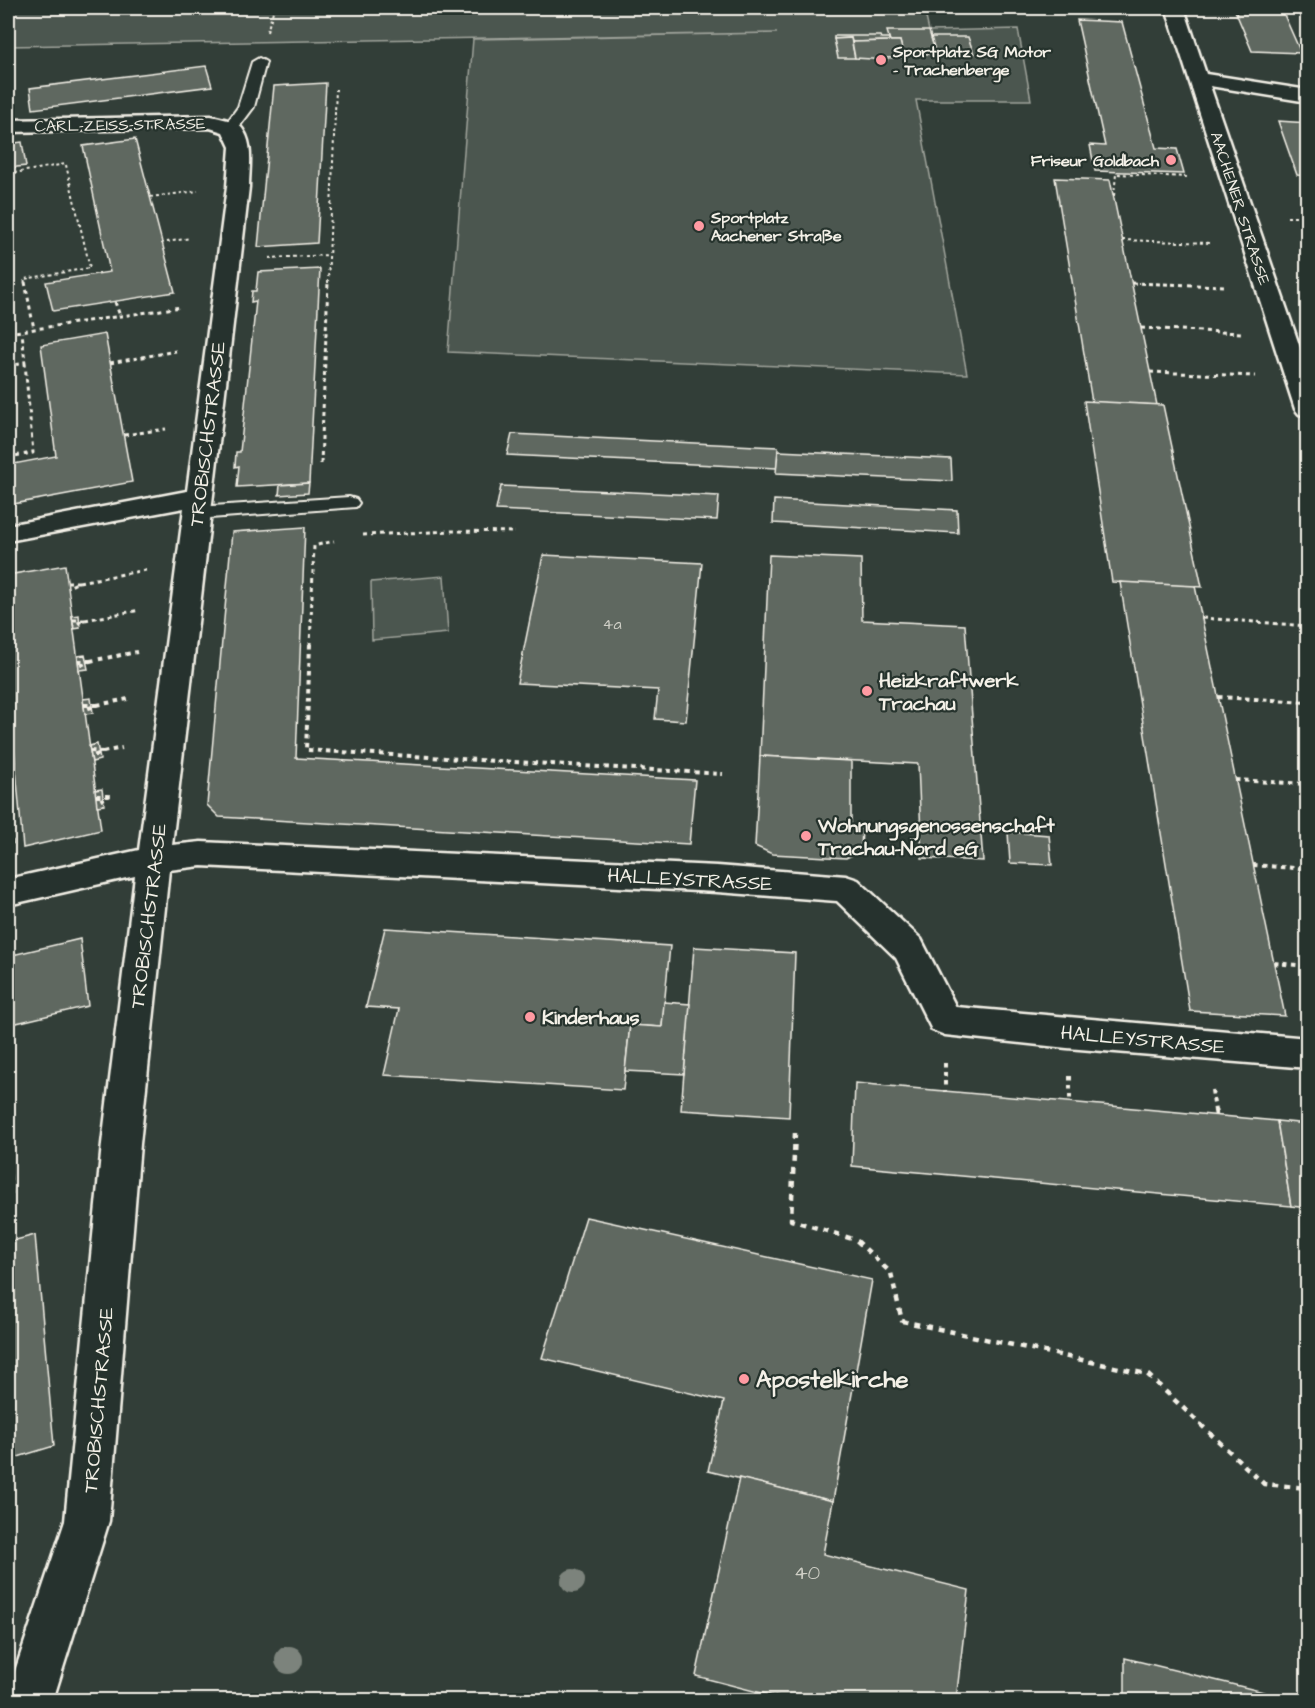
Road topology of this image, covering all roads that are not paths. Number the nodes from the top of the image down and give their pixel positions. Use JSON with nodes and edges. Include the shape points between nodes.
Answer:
{"nodes":[{"id":1,"x":1175,"y":8,"type":"edge"},
{"id":2,"x":259,"y":62,"type":"dead end"},
{"id":3,"x":1198,"y":78,"type":"junction"},
{"id":4,"x":1308,"y":96,"type":"edge"},
{"id":5,"x":8,"y":126,"type":"edge"},
{"id":6,"x":231,"y":128,"type":"junction"},
{"id":7,"x":1308,"y":409,"type":"edge"},
{"id":8,"x":349,"y":503,"type":"road end"},
{"id":9,"x":198,"y":505,"type":"junction"},
{"id":10,"x":8,"y":533,"type":"edge"},
{"id":11,"x":154,"y":859,"type":"junction"},
{"id":12,"x":8,"y":892,"type":"edge"},
{"id":13,"x":1308,"y":1053,"type":"edge"},
{"id":14,"x":29,"y":1701,"type":"edge"}],
"edges":[{"from":1,"to":3,"type":"street","name":"AACHENER STRASSE"},
{"from":2,"to":6,"type":"lane","via":[[246,106]]},
{"from":3,"to":4,"type":"street"},
{"from":3,"to":7,"type":"street","name":"AACHENER STRASSE"},
{"from":5,"to":6,"type":"street","name":"CARL-ZEISS-STRASSE","via":[[211,122]]},
{"from":6,"to":9,"type":"street","name":"TROBISCHSTRASSE","via":[[240,147],[238,187]]},
{"from":8,"to":9,"type":"lane"},
{"from":9,"to":10,"type":"street"},
{"from":9,"to":11,"type":"street","name":"TROBISCHSTRASSE"},
{"from":11,"to":12,"type":"street","name":"HALLEYSTRASSE"},
{"from":11,"to":13,"type":"street","name":"HALLEYSTRASSE","via":[[201,854],[263,856],[846,889],[909,949],[945,1020]]},
{"from":11,"to":14,"type":"street","name":"TROBISCHSTRASSE","via":[[121,1144],[87,1521]]}]}
